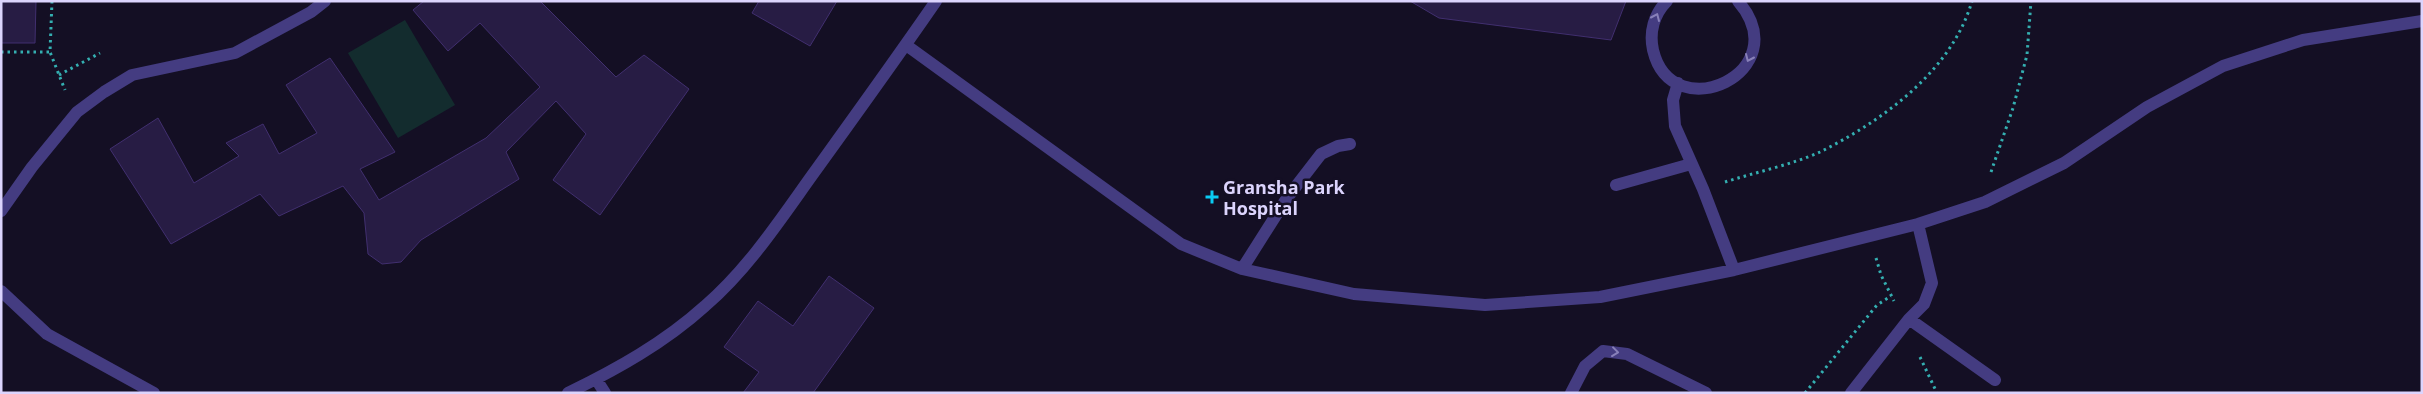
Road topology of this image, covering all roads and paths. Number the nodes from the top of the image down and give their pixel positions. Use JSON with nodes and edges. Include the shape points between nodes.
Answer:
{"nodes":[{"id":1,"x":52,"y":1,"type":"edge"},
{"id":2,"x":325,"y":1,"type":"edge"},
{"id":3,"x":936,"y":1,"type":"edge"},
{"id":4,"x":1667,"y":1,"type":"edge"},
{"id":5,"x":1738,"y":1,"type":"edge"},
{"id":6,"x":1972,"y":1,"type":"edge"},
{"id":7,"x":2031,"y":1,"type":"edge"},
{"id":8,"x":2422,"y":21,"type":"edge"},
{"id":9,"x":906,"y":45,"type":"junction"},
{"id":10,"x":1,"y":52,"type":"edge"},
{"id":11,"x":50,"y":52,"type":"junction"},
{"id":12,"x":100,"y":53,"type":"dead end"},
{"id":13,"x":59,"y":75,"type":"junction"},
{"id":14,"x":1678,"y":83,"type":"junction"},
{"id":15,"x":77,"y":112,"type":"junction"},
{"id":16,"x":1350,"y":144,"type":"dead end"},
{"id":17,"x":1691,"y":164,"type":"junction"},
{"id":18,"x":1616,"y":185,"type":"dead end"},
{"id":19,"x":1703,"y":189,"type":"junction"},
{"id":20,"x":1985,"y":202,"type":"junction"},
{"id":21,"x":1,"y":211,"type":"edge"},
{"id":22,"x":1918,"y":224,"type":"junction"},
{"id":23,"x":1242,"y":269,"type":"junction"},
{"id":24,"x":1734,"y":270,"type":"junction"},
{"id":25,"x":1,"y":291,"type":"edge"},
{"id":26,"x":1892,"y":296,"type":"dead end"},
{"id":27,"x":1909,"y":319,"type":"junction"},
{"id":28,"x":596,"y":379,"type":"junction"},
{"id":29,"x":1995,"y":380,"type":"dead end"},
{"id":30,"x":154,"y":393,"type":"edge"},
{"id":31,"x":568,"y":393,"type":"edge"},
{"id":32,"x":605,"y":393,"type":"edge"},
{"id":33,"x":1571,"y":393,"type":"edge"},
{"id":34,"x":1706,"y":393,"type":"edge"},
{"id":35,"x":1805,"y":393,"type":"edge"},
{"id":36,"x":1851,"y":393,"type":"edge"}],
"edges":[{"from":1,"to":11,"type":"path"},
{"from":2,"to":15,"type":"lane","via":[[236,53],[132,75]]},
{"from":3,"to":9,"type":"lane"},
{"from":14,"to":4,"type":"lane","one_way":true,"via":[[1664,72],[1655,58],[1651,41],[1653,24]]},
{"from":5,"to":14,"type":"lane","one_way":true,"via":[[1753,27],[1754,44],[1750,60],[1740,74],[1726,84],[1710,89],[1694,89]]},
{"from":6,"to":19,"type":"path","via":[[1965,25],[1930,76],[1880,115],[1819,152]]},
{"from":7,"to":20,"type":"path","via":[[2027,55],[2014,108],[1991,169]]},
{"from":8,"to":20,"type":"lane","via":[[2303,40],[2223,66],[2147,107],[2064,164]]},
{"from":9,"to":23,"type":"lane","via":[[1181,244]]},
{"from":9,"to":28,"type":"lane","via":[[741,269],[707,305],[674,333]]},
{"from":10,"to":11,"type":"path"},
{"from":11,"to":13,"type":"path"},
{"from":12,"to":13,"type":"path"},
{"from":13,"to":15,"type":"path"},
{"from":14,"to":17,"type":"lane","via":[[1673,100],[1675,126]]},
{"from":15,"to":21,"type":"lane"},
{"from":16,"to":23,"type":"lane","via":[[1321,154]]},
{"from":17,"to":18,"type":"lane"},
{"from":17,"to":19,"type":"lane"},
{"from":19,"to":24,"type":"lane"},
{"from":20,"to":22,"type":"lane"},
{"from":22,"to":24,"type":"lane"},
{"from":22,"to":27,"type":"lane","via":[[1932,283],[1924,304]]},
{"from":23,"to":24,"type":"lane","via":[[1354,294],[1484,305],[1600,297]]},
{"from":25,"to":30,"type":"lane","via":[[47,334]]},
{"from":26,"to":35,"type":"path","via":[[1877,305]]},
{"from":27,"to":29,"type":"lane"},
{"from":27,"to":36,"type":"lane"},
{"from":28,"to":31,"type":"lane"},
{"from":28,"to":32,"type":"lane"},
{"from":33,"to":34,"type":"lane","one_way":true,"via":[[1585,366],[1603,351],[1627,354]]}]}
